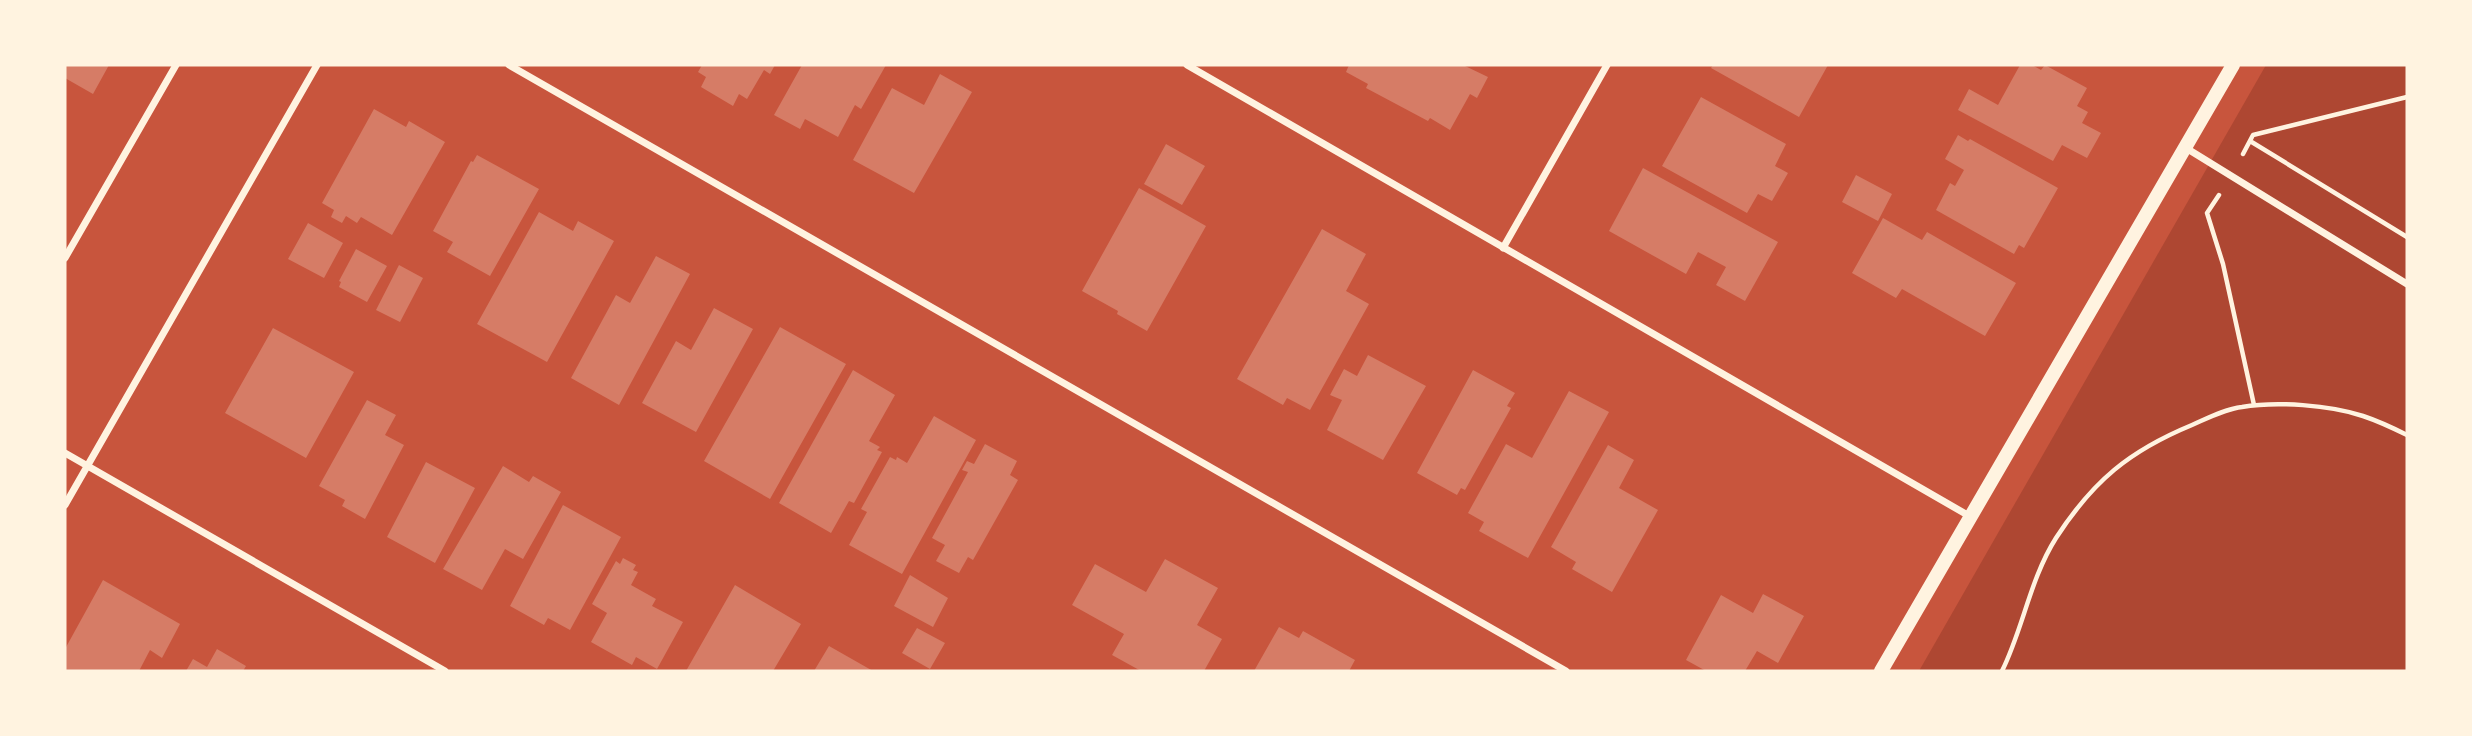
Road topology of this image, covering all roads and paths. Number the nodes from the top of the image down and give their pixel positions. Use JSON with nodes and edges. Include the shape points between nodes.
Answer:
{"nodes":[{"id":1,"x":176,"y":65,"type":"edge"},
{"id":2,"x":317,"y":65,"type":"edge"},
{"id":3,"x":509,"y":65,"type":"edge"},
{"id":4,"x":1187,"y":65,"type":"edge"},
{"id":5,"x":1607,"y":65,"type":"edge"},
{"id":6,"x":2234,"y":65,"type":"edge"},
{"id":7,"x":2407,"y":97,"type":"edge"},
{"id":8,"x":2186,"y":148,"type":"junction"},
{"id":9,"x":2207,"y":213,"type":"dead end"},
{"id":10,"x":2407,"y":237,"type":"edge"},
{"id":11,"x":1503,"y":248,"type":"junction"},
{"id":12,"x":65,"y":258,"type":"edge"},
{"id":13,"x":2407,"y":284,"type":"edge"},
{"id":14,"x":2254,"y":405,"type":"junction"},
{"id":15,"x":2407,"y":435,"type":"edge"},
{"id":16,"x":65,"y":453,"type":"edge"},
{"id":17,"x":88,"y":466,"type":"junction"},
{"id":18,"x":65,"y":505,"type":"edge"},
{"id":19,"x":1972,"y":517,"type":"junction"},
{"id":20,"x":445,"y":671,"type":"edge"},
{"id":21,"x":1566,"y":671,"type":"edge"},
{"id":22,"x":1881,"y":671,"type":"edge"},
{"id":23,"x":2003,"y":671,"type":"edge"}],
"edges":[{"from":1,"to":12,"type":"street"},
{"from":2,"to":17,"type":"street"},
{"from":3,"to":21,"type":"street"},
{"from":4,"to":11,"type":"street"},
{"from":5,"to":11,"type":"street"},
{"from":6,"to":8,"type":"main road"},
{"from":7,"to":10,"type":"path","via":[[2253,135],[2250,141]]},
{"from":8,"to":13,"type":"street"},
{"from":8,"to":19,"type":"main road"},
{"from":9,"to":14,"type":"path"},
{"from":11,"to":19,"type":"street"},
{"from":14,"to":15,"type":"path","via":[[2362,415]]},
{"from":14,"to":23,"type":"path","via":[[2178,430],[2104,477],[2055,540]]},
{"from":16,"to":17,"type":"street"},
{"from":17,"to":18,"type":"street"},
{"from":17,"to":20,"type":"street"},
{"from":19,"to":22,"type":"main road"}]}
